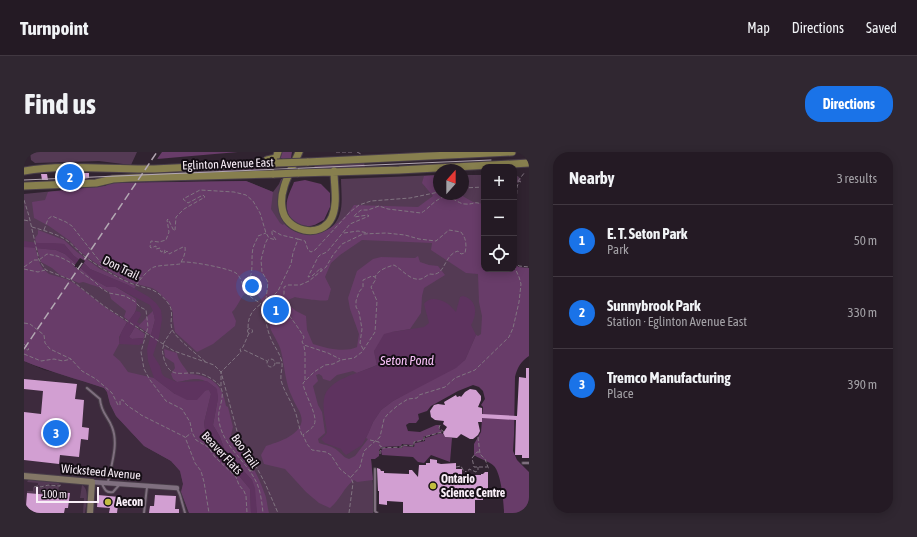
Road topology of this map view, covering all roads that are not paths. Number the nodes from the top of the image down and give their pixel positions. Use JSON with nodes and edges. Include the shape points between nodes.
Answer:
{"nodes":[{"id":1,"x":278,"y":152,"type":"edge"},
{"id":2,"x":299,"y":152,"type":"edge"},
{"id":3,"x":504,"y":152,"type":"edge"},
{"id":4,"x":512,"y":152,"type":"edge"},
{"id":5,"x":529,"y":163,"type":"edge"},
{"id":6,"x":221,"y":166,"type":"junction"},
{"id":7,"x":24,"y":171,"type":"edge"},
{"id":8,"x":334,"y":171,"type":"junction"},
{"id":9,"x":24,"y":186,"type":"edge"},
{"id":10,"x":87,"y":388,"type":"dead end"},
{"id":11,"x":522,"y":463,"type":"dead end"},
{"id":12,"x":529,"y":463,"type":"edge"},
{"id":13,"x":375,"y":469,"type":"dead end"},
{"id":14,"x":24,"y":476,"type":"edge"},
{"id":15,"x":92,"y":482,"type":"junction"},
{"id":16,"x":101,"y":482,"type":"junction"},
{"id":17,"x":108,"y":483,"type":"junction"},
{"id":18,"x":120,"y":484,"type":"junction"},
{"id":19,"x":147,"y":487,"type":"junction"},
{"id":20,"x":177,"y":488,"type":"joint"},
{"id":21,"x":90,"y":513,"type":"edge"},
{"id":22,"x":144,"y":513,"type":"edge"},
{"id":23,"x":185,"y":513,"type":"edge"},
{"id":24,"x":377,"y":513,"type":"edge"}],
"edges":[{"from":1,"to":6,"type":"main road","via":[[274,160]]},
{"from":2,"to":8,"type":"main road","via":[[281,203],[286,218],[298,229],[315,230],[332,218],[335,208]]},
{"from":3,"to":4,"type":"main road","name":"Eglinton Avenue East"},
{"from":3,"to":6,"type":"main road","name":"Eglinton Avenue East","bridge":true},
{"from":5,"to":8,"type":"main road","name":"Eglinton Avenue East"},
{"from":6,"to":7,"type":"main road","name":"Eglinton Avenue East","via":[[135,169],[91,167]]},
{"from":8,"to":9,"type":"main road","name":"Eglinton Avenue East","bridge":true,"via":[[131,178],[96,183]]},
{"from":10,"to":17,"type":"lane","via":[[100,399],[100,406],[116,437]]},
{"from":11,"to":12,"type":"lane"},
{"from":13,"to":24,"type":"lane","via":[[374,498]]},
{"from":14,"to":15,"type":"street","name":"Wicksteed Avenue","via":[[61,483]]},
{"from":15,"to":16,"type":"street","name":"Wicksteed Avenue"},
{"from":15,"to":21,"type":"street"},
{"from":16,"to":17,"type":"street","name":"Wicksteed Avenue"},
{"from":16,"to":18,"type":"lane","via":[[108,493],[113,492]]},
{"from":17,"to":18,"type":"street","name":"Wicksteed Avenue"},
{"from":18,"to":19,"type":"street","name":"Wicksteed Avenue"},
{"from":19,"to":20,"type":"street","name":"Wicksteed Avenue"},
{"from":19,"to":22,"type":"lane"},
{"from":20,"to":23,"type":"lane"}]}
